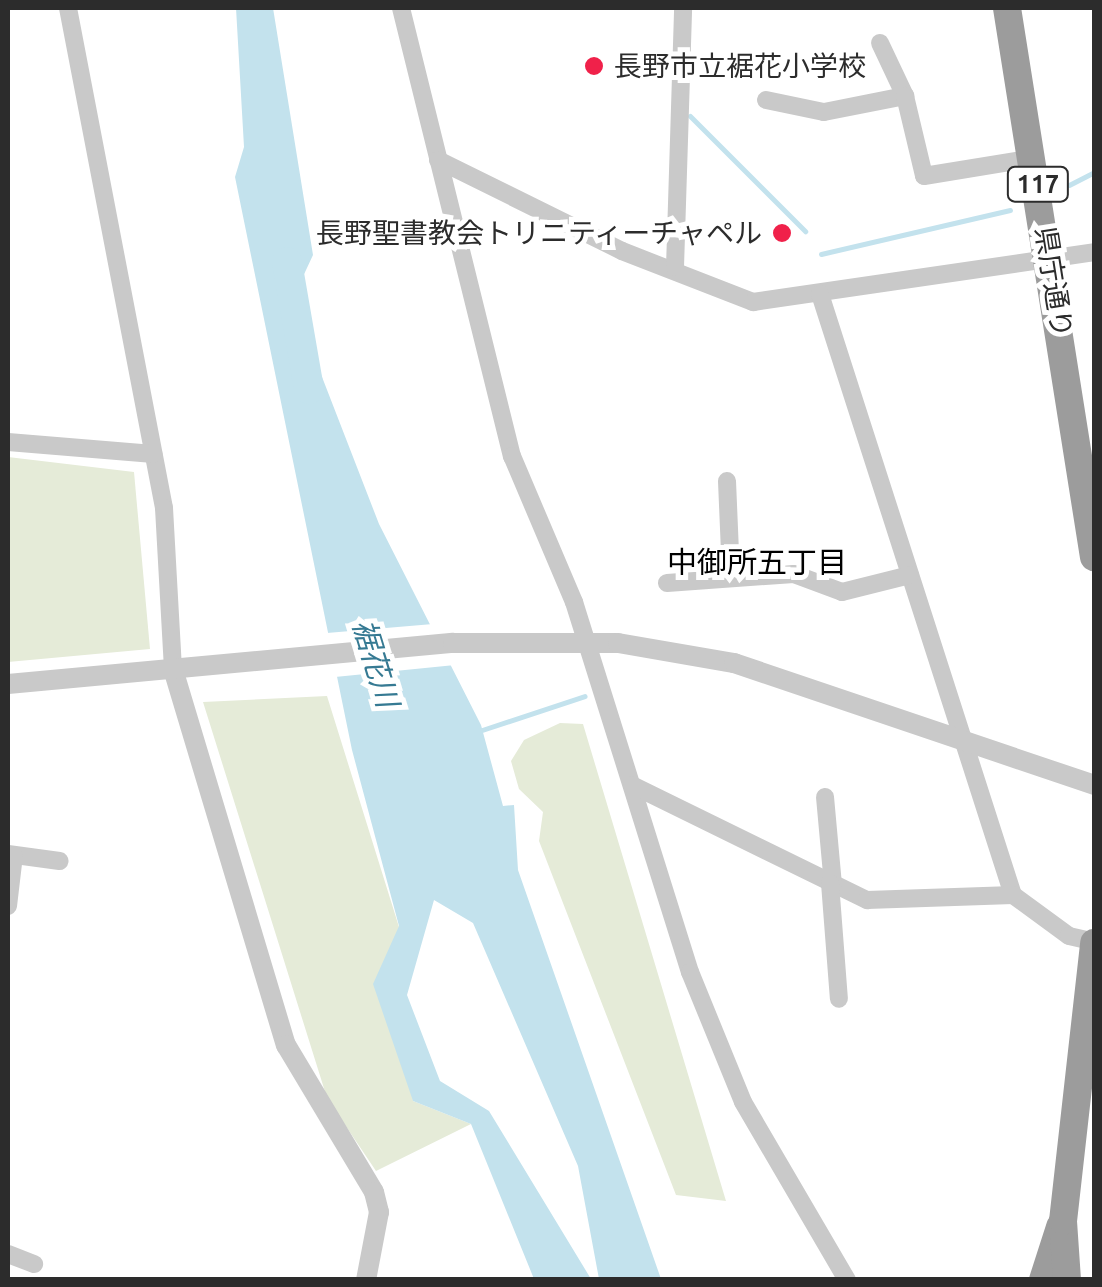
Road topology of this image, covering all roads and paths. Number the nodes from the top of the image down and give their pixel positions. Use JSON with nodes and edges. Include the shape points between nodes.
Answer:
{"nodes":[{"id":1,"x":68,"y":8,"type":"edge"},
{"id":2,"x":401,"y":8,"type":"edge"},
{"id":3,"x":683,"y":8,"type":"edge"},
{"id":4,"x":1007,"y":8,"type":"edge"},
{"id":5,"x":880,"y":43,"type":"dead end"},
{"id":6,"x":905,"y":96,"type":"junction"},
{"id":7,"x":766,"y":100,"type":"dead end"},
{"id":8,"x":1034,"y":158,"type":"junction"},
{"id":9,"x":438,"y":160,"type":"junction"},
{"id":10,"x":1094,"y":252,"type":"edge"},
{"id":11,"x":1050,"y":258,"type":"junction"},
{"id":12,"x":675,"y":267,"type":"junction"},
{"id":13,"x":820,"y":294,"type":"junction"},
{"id":14,"x":8,"y":442,"type":"edge"},
{"id":15,"x":154,"y":454,"type":"junction"},
{"id":16,"x":727,"y":481,"type":"dead end"},
{"id":17,"x":1094,"y":557,"type":"edge"},
{"id":18,"x":910,"y":575,"type":"junction"},
{"id":19,"x":731,"y":577,"type":"junction"},
{"id":20,"x":667,"y":584,"type":"dead end"},
{"id":21,"x":578,"y":641,"type":"junction"},
{"id":22,"x":182,"y":668,"type":"junction"},
{"id":23,"x":8,"y":684,"type":"edge"},
{"id":24,"x":964,"y":740,"type":"junction"},
{"id":25,"x":632,"y":785,"type":"junction"},
{"id":26,"x":1094,"y":786,"type":"edge"},
{"id":27,"x":826,"y":797,"type":"dead end"},
{"id":28,"x":11,"y":855,"type":"edge"},
{"id":29,"x":60,"y":861,"type":"dead end"},
{"id":30,"x":831,"y":884,"type":"junction"},
{"id":31,"x":1013,"y":896,"type":"junction"},
{"id":32,"x":8,"y":906,"type":"edge"},
{"id":33,"x":1094,"y":943,"type":"edge"},
{"id":34,"x":839,"y":998,"type":"dead end"},
{"id":35,"x":1063,"y":1221,"type":"junction"},
{"id":36,"x":8,"y":1254,"type":"edge"},
{"id":37,"x":34,"y":1264,"type":"dead end"},
{"id":38,"x":366,"y":1280,"type":"edge"},
{"id":39,"x":847,"y":1280,"type":"edge"},
{"id":40,"x":1043,"y":1280,"type":"edge"},
{"id":41,"x":1068,"y":1280,"type":"edge"}],
"edges":[{"from":1,"to":15,"type":"street"},
{"from":2,"to":9,"type":"street"},
{"from":3,"to":12,"type":"street"},
{"from":4,"to":8,"type":"highway","name":"県庁通り","number":"117"},
{"from":5,"to":6,"type":"street"},
{"from":6,"to":7,"type":"street","via":[[824,112]]},
{"from":6,"to":8,"type":"street","via":[[924,176]]},
{"from":8,"to":11,"type":"highway","name":"県庁通り","number":"117"},
{"from":9,"to":12,"type":"street"},
{"from":9,"to":21,"type":"street","via":[[512,456]]},
{"from":10,"to":11,"type":"street"},
{"from":11,"to":13,"type":"street"},
{"from":11,"to":17,"type":"highway","name":"県庁通り","number":"117"},
{"from":12,"to":13,"type":"street","via":[[753,302]]},
{"from":13,"to":18,"type":"street"},
{"from":14,"to":15,"type":"street"},
{"from":15,"to":22,"type":"street"},
{"from":16,"to":19,"type":"street"},
{"from":18,"to":19,"type":"street","via":[[842,592],[794,574]]},
{"from":18,"to":24,"type":"street"},
{"from":19,"to":20,"type":"street"},
{"from":21,"to":22,"type":"street"},
{"from":21,"to":24,"type":"street","via":[[734,662]]},
{"from":21,"to":25,"type":"street"},
{"from":22,"to":23,"type":"street"},
{"from":22,"to":38,"type":"street","via":[[286,1046],[374,1192]]},
{"from":24,"to":26,"type":"street"},
{"from":24,"to":31,"type":"street"},
{"from":25,"to":30,"type":"street"},
{"from":25,"to":39,"type":"street","via":[[718,1045],[808,1225]]},
{"from":27,"to":30,"type":"street"},
{"from":28,"to":29,"type":"street"},
{"from":28,"to":32,"type":"street"},
{"from":30,"to":31,"type":"street","via":[[887,904]]},
{"from":30,"to":34,"type":"street"},
{"from":31,"to":33,"type":"street","via":[[1068,936]]},
{"from":33,"to":35,"type":"highway"},
{"from":35,"to":40,"type":"highway"},
{"from":35,"to":41,"type":"highway"},
{"from":36,"to":37,"type":"street"}]}
